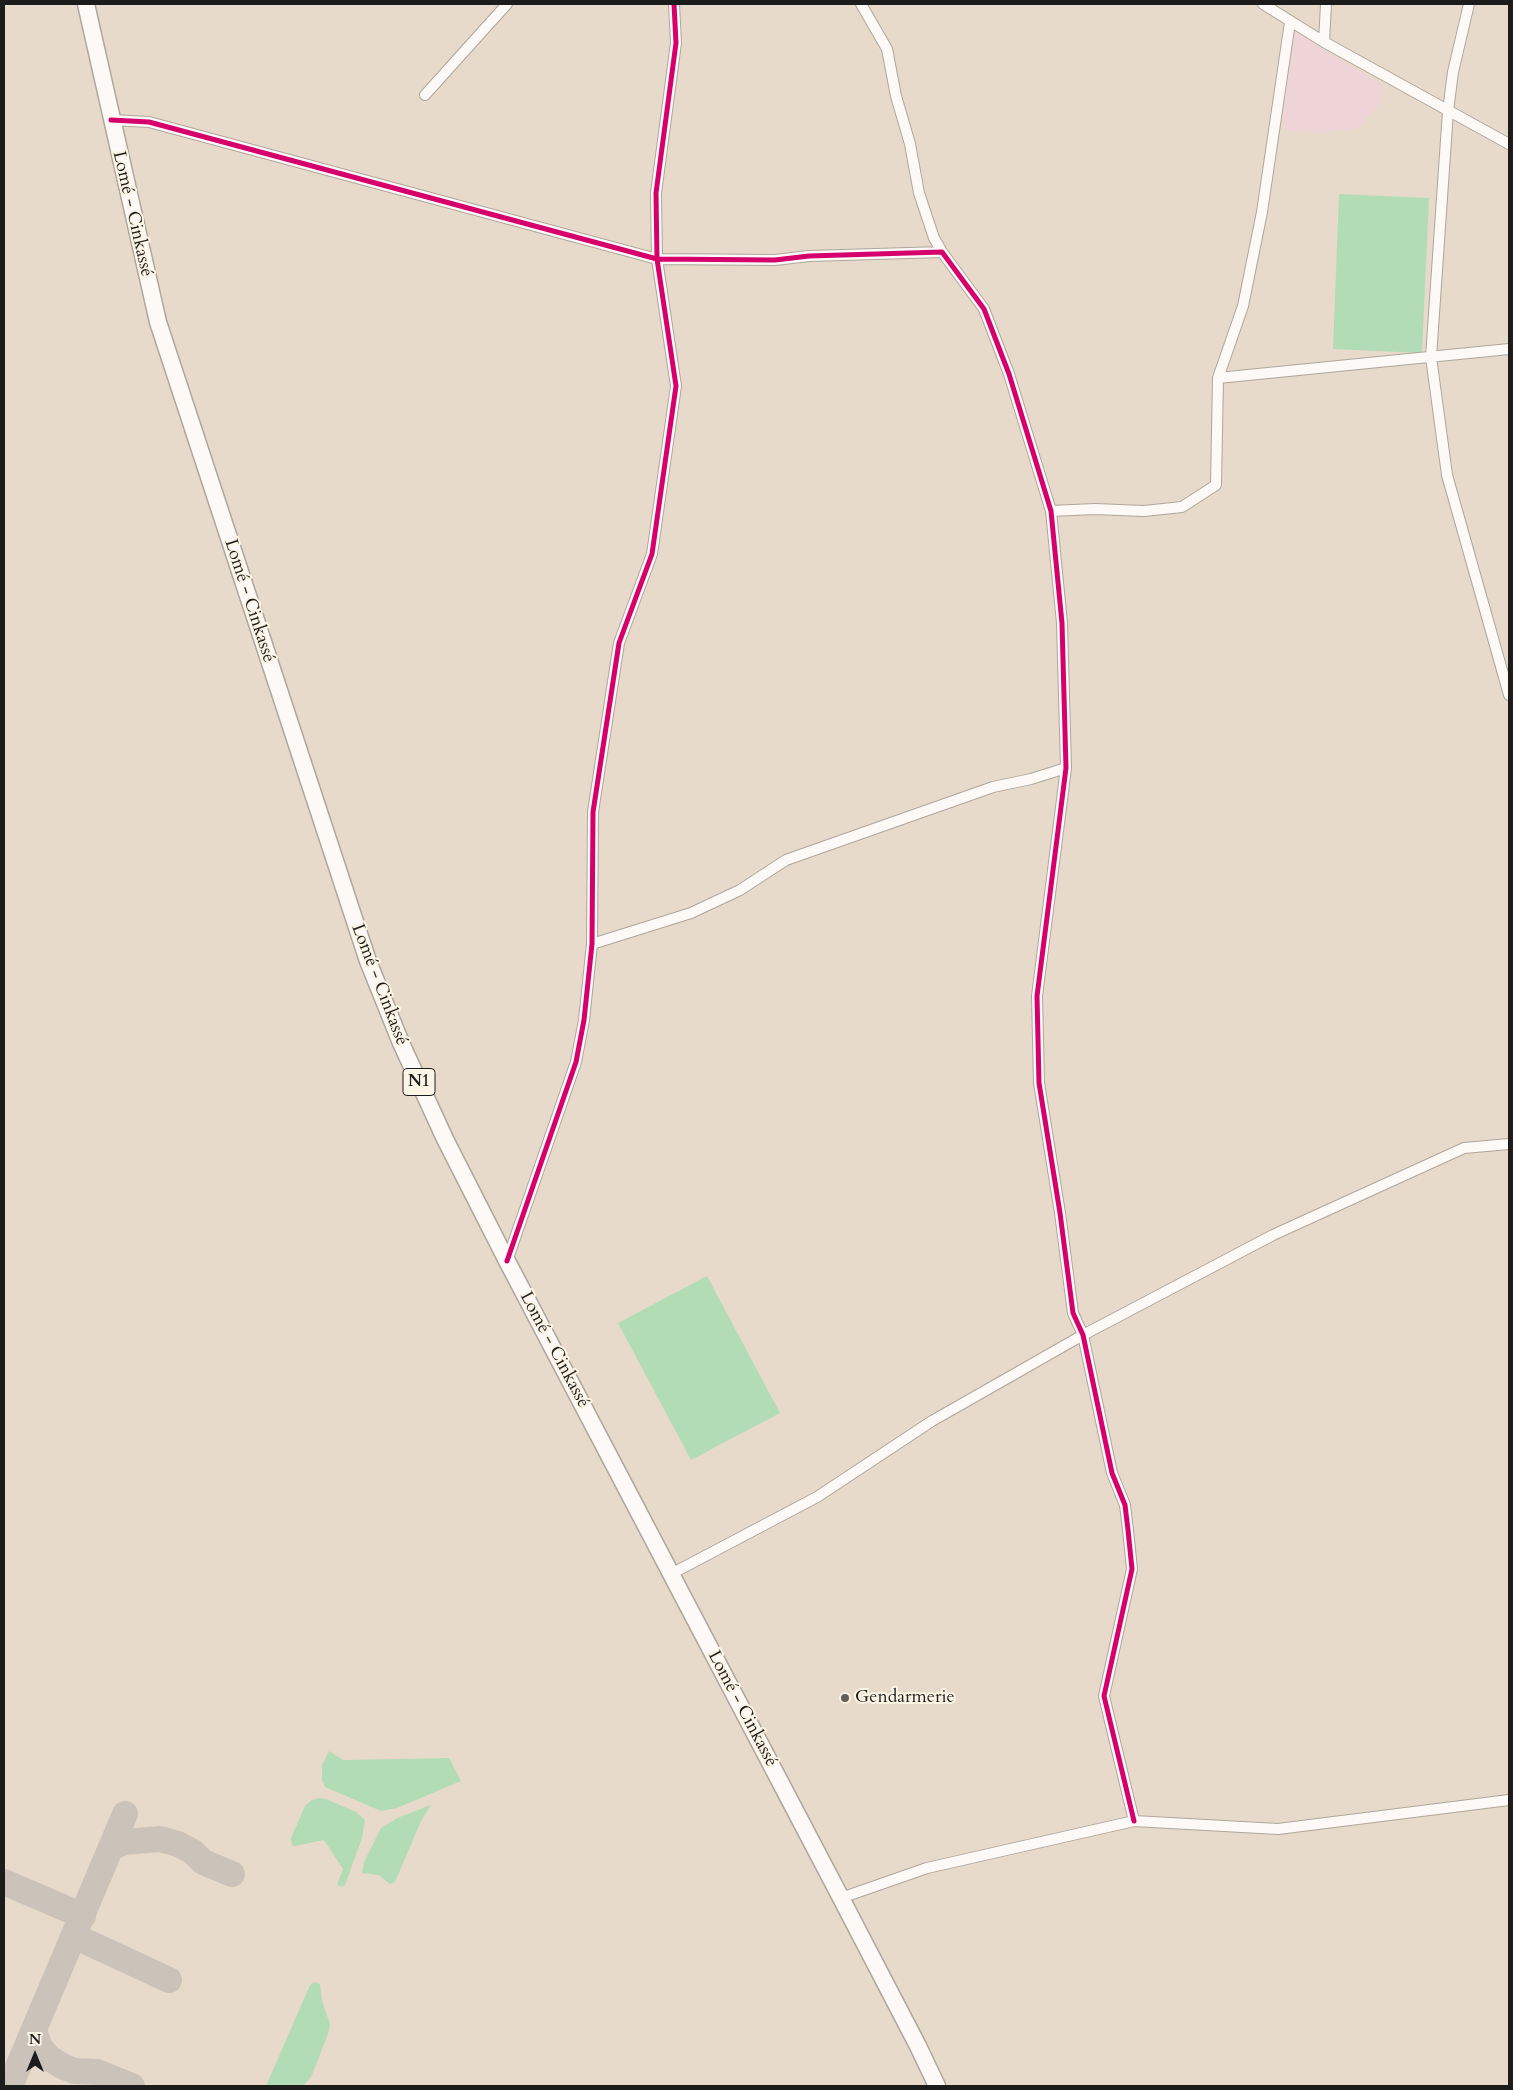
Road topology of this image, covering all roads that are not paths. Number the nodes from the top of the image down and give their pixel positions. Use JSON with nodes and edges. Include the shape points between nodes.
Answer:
{"nodes":[{"id":1,"x":86,"y":4,"type":"edge"},
{"id":2,"x":507,"y":4,"type":"edge"},
{"id":3,"x":674,"y":4,"type":"edge"},
{"id":4,"x":861,"y":4,"type":"edge"},
{"id":5,"x":1263,"y":4,"type":"edge"},
{"id":6,"x":1326,"y":4,"type":"edge"},
{"id":7,"x":1469,"y":4,"type":"edge"},
{"id":8,"x":1290,"y":22,"type":"junction"},
{"id":9,"x":1324,"y":42,"type":"junction"},
{"id":10,"x":425,"y":95,"type":"dead end"},
{"id":11,"x":1448,"y":111,"type":"junction"},
{"id":12,"x":111,"y":120,"type":"junction"},
{"id":13,"x":1509,"y":144,"type":"edge"},
{"id":14,"x":942,"y":252,"type":"junction"},
{"id":15,"x":657,"y":259,"type":"junction"},
{"id":16,"x":1509,"y":349,"type":"edge"},
{"id":17,"x":1431,"y":357,"type":"junction"},
{"id":18,"x":1218,"y":378,"type":"junction"},
{"id":19,"x":1050,"y":511,"type":"junction"},
{"id":20,"x":1509,"y":695,"type":"edge"},
{"id":21,"x":1066,"y":768,"type":"junction"},
{"id":22,"x":592,"y":944,"type":"junction"},
{"id":23,"x":1509,"y":1144,"type":"edge"},
{"id":24,"x":508,"y":1261,"type":"junction"},
{"id":25,"x":1083,"y":1335,"type":"junction"},
{"id":26,"x":670,"y":1574,"type":"junction"},
{"id":27,"x":1509,"y":1800,"type":"edge"},
{"id":28,"x":1134,"y":1821,"type":"junction"},
{"id":29,"x":841,"y":1898,"type":"junction"},
{"id":30,"x":936,"y":2086,"type":"edge"}],
"edges":[{"from":1,"to":12,"type":"highway","name":"Lomé - Cinkassé","number":"N1"},
{"from":2,"to":10,"type":"street"},
{"from":3,"to":15,"type":"street","via":[[676,43],[656,193]]},
{"from":4,"to":14,"type":"street","via":[[887,49],[919,193]]},
{"from":5,"to":8,"type":"street"},
{"from":6,"to":9,"type":"street"},
{"from":7,"to":11,"type":"street","via":[[1453,72]]},
{"from":8,"to":9,"type":"street"},
{"from":8,"to":18,"type":"street","via":[[1262,212],[1243,306]]},
{"from":9,"to":11,"type":"street"},
{"from":11,"to":13,"type":"street"},
{"from":11,"to":17,"type":"street"},
{"from":12,"to":15,"type":"street","via":[[149,122]]},
{"from":12,"to":24,"type":"highway","name":"Lomé - Cinkassé","number":"N1","via":[[158,322],[368,961],[445,1138]]},
{"from":14,"to":15,"type":"street","via":[[775,260]]},
{"from":14,"to":19,"type":"street","via":[[984,308]]},
{"from":15,"to":22,"type":"street","via":[[676,386],[652,554],[619,643],[593,812]]},
{"from":16,"to":17,"type":"street"},
{"from":17,"to":18,"type":"street"},
{"from":17,"to":20,"type":"street","via":[[1447,474]]},
{"from":18,"to":19,"type":"street","via":[[1216,485],[1182,507],[1144,511]]},
{"from":19,"to":21,"type":"street","via":[[1062,623]]},
{"from":21,"to":22,"type":"street","via":[[993,787],[786,860],[740,890],[691,913]]},
{"from":21,"to":25,"type":"street","via":[[1037,996],[1039,1073],[1073,1313]]},
{"from":22,"to":24,"type":"street","via":[[576,1062]]},
{"from":23,"to":25,"type":"street","via":[[1464,1148],[1273,1236]]},
{"from":24,"to":26,"type":"highway","name":"Lomé - Cinkassé","number":"N1"},
{"from":25,"to":26,"type":"street","via":[[932,1421],[817,1497]]},
{"from":25,"to":28,"type":"street","via":[[1112,1473],[1125,1505],[1128,1530],[1132,1569],[1104,1696]]},
{"from":26,"to":29,"type":"highway","name":"Lomé - Cinkassé","number":"N1"},
{"from":27,"to":28,"type":"street","via":[[1278,1829]]},
{"from":28,"to":29,"type":"street","via":[[927,1868]]},
{"from":29,"to":30,"type":"highway","name":"Lomé - Cinkassé","number":"N1"}]}
